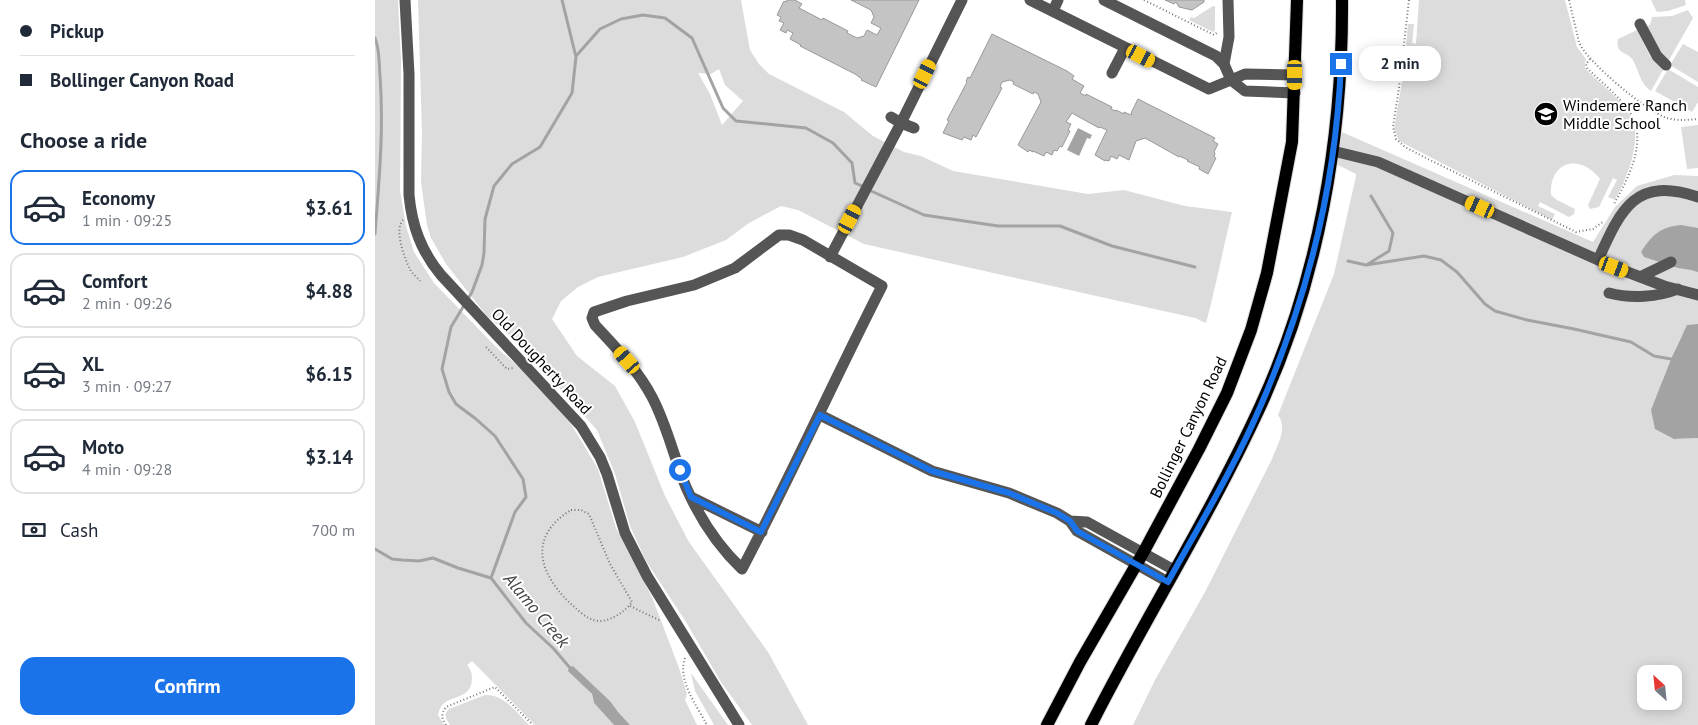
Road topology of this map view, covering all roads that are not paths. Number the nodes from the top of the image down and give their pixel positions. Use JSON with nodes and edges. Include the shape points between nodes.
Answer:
{"nodes":[{"id":1,"x":405,"y":0,"type":"edge"},
{"id":2,"x":962,"y":0,"type":"edge"},
{"id":3,"x":1030,"y":0,"type":"edge"},
{"id":4,"x":1058,"y":0,"type":"edge"},
{"id":5,"x":1104,"y":0,"type":"edge"},
{"id":6,"x":1229,"y":0,"type":"edge"},
{"id":7,"x":1297,"y":0,"type":"edge"},
{"id":8,"x":1342,"y":0,"type":"edge"},
{"id":9,"x":1053,"y":12,"type":"junction"},
{"id":10,"x":1640,"y":24,"type":"dead end"},
{"id":11,"x":1125,"y":48,"type":"junction"},
{"id":12,"x":1225,"y":64,"type":"junction"},
{"id":13,"x":1666,"y":65,"type":"dead end"},
{"id":14,"x":1112,"y":73,"type":"dead end"},
{"id":15,"x":1295,"y":75,"type":"junction"},
{"id":16,"x":1231,"y":80,"type":"junction"},
{"id":17,"x":1295,"y":94,"type":"junction"},
{"id":18,"x":896,"y":120,"type":"junction"},
{"id":19,"x":914,"y":128,"type":"dead end"},
{"id":20,"x":1333,"y":151,"type":"junction"},
{"id":21,"x":1698,"y":197,"type":"edge"},
{"id":22,"x":830,"y":257,"type":"junction"},
{"id":23,"x":1598,"y":260,"type":"junction"},
{"id":24,"x":1671,"y":262,"type":"dead end"},
{"id":25,"x":1640,"y":277,"type":"junction"},
{"id":26,"x":1678,"y":289,"type":"junction"},
{"id":27,"x":1609,"y":294,"type":"dead end"},
{"id":28,"x":1698,"y":295,"type":"edge"},
{"id":29,"x":820,"y":415,"type":"junction"},
{"id":30,"x":691,"y":497,"type":"junction"},
{"id":31,"x":1070,"y":521,"type":"junction"},
{"id":32,"x":761,"y":532,"type":"junction"},
{"id":33,"x":1143,"y":552,"type":"junction"},
{"id":34,"x":1136,"y":566,"type":"junction"},
{"id":35,"x":1175,"y":570,"type":"junction"},
{"id":36,"x":1168,"y":582,"type":"junction"},
{"id":37,"x":739,"y":725,"type":"edge"},
{"id":38,"x":1047,"y":725,"type":"edge"},
{"id":39,"x":1091,"y":725,"type":"edge"}],
"edges":[{"from":1,"to":37,"type":"street","name":"Old Dougherty Road","via":[[409,195],[411,214],[423,250],[591,441],[607,474],[625,533],[647,576]]},
{"from":2,"to":18,"type":"street"},
{"from":3,"to":9,"type":"street"},
{"from":4,"to":9,"type":"street"},
{"from":5,"to":12,"type":"street"},
{"from":6,"to":12,"type":"street"},
{"from":7,"to":15,"type":"main road","name":"Bollinger Canyon Road"},
{"from":8,"to":20,"type":"main road","via":[[1340,82]]},
{"from":9,"to":11,"type":"street"},
{"from":10,"to":13,"type":"street","via":[[1657,56]]},
{"from":11,"to":14,"type":"street"},
{"from":11,"to":16,"type":"street","via":[[1209,89]]},
{"from":12,"to":16,"type":"street"},
{"from":15,"to":16,"type":"street","via":[[1245,74]]},
{"from":15,"to":17,"type":"main road","name":"Bollinger Canyon Road"},
{"from":16,"to":17,"type":"street","via":[[1245,91]]},
{"from":17,"to":33,"type":"main road","name":"Bollinger Canyon Road","via":[[1292,142],[1267,273],[1251,330],[1227,392]]},
{"from":18,"to":19,"type":"street"},
{"from":18,"to":22,"type":"street","via":[[890,143]]},
{"from":20,"to":23,"type":"street","via":[[1378,162]]},
{"from":20,"to":35,"type":"main road","via":[[1305,283],[1285,346],[1261,406]]},
{"from":21,"to":23,"type":"street","via":[[1663,190],[1642,194],[1617,220]]},
{"from":22,"to":29,"type":"street","via":[[882,286]]},
{"from":22,"to":30,"type":"street","via":[[803,240],[779,235],[735,268],[694,285],[594,312],[595,325],[637,372],[653,398]]},
{"from":23,"to":25,"type":"street"},
{"from":24,"to":25,"type":"street"},
{"from":25,"to":26,"type":"street"},
{"from":26,"to":27,"type":"street","via":[[1656,296]]},
{"from":26,"to":28,"type":"street"},
{"from":29,"to":31,"type":"street","via":[[932,471],[1009,493]]},
{"from":29,"to":32,"type":"street"},
{"from":30,"to":32,"type":"street"},
{"from":30,"to":32,"type":"street","via":[[714,536],[742,569]]},
{"from":31,"to":33,"type":"street","via":[[1087,522]]},
{"from":31,"to":34,"type":"street","via":[[1077,531]]},
{"from":33,"to":34,"type":"main road","name":"Bollinger Canyon Road"},
{"from":33,"to":35,"type":"street"},
{"from":34,"to":36,"type":"street"},
{"from":34,"to":38,"type":"main road","name":"Bollinger Canyon Road"},
{"from":35,"to":36,"type":"main road"},
{"from":36,"to":39,"type":"main road"}]}
